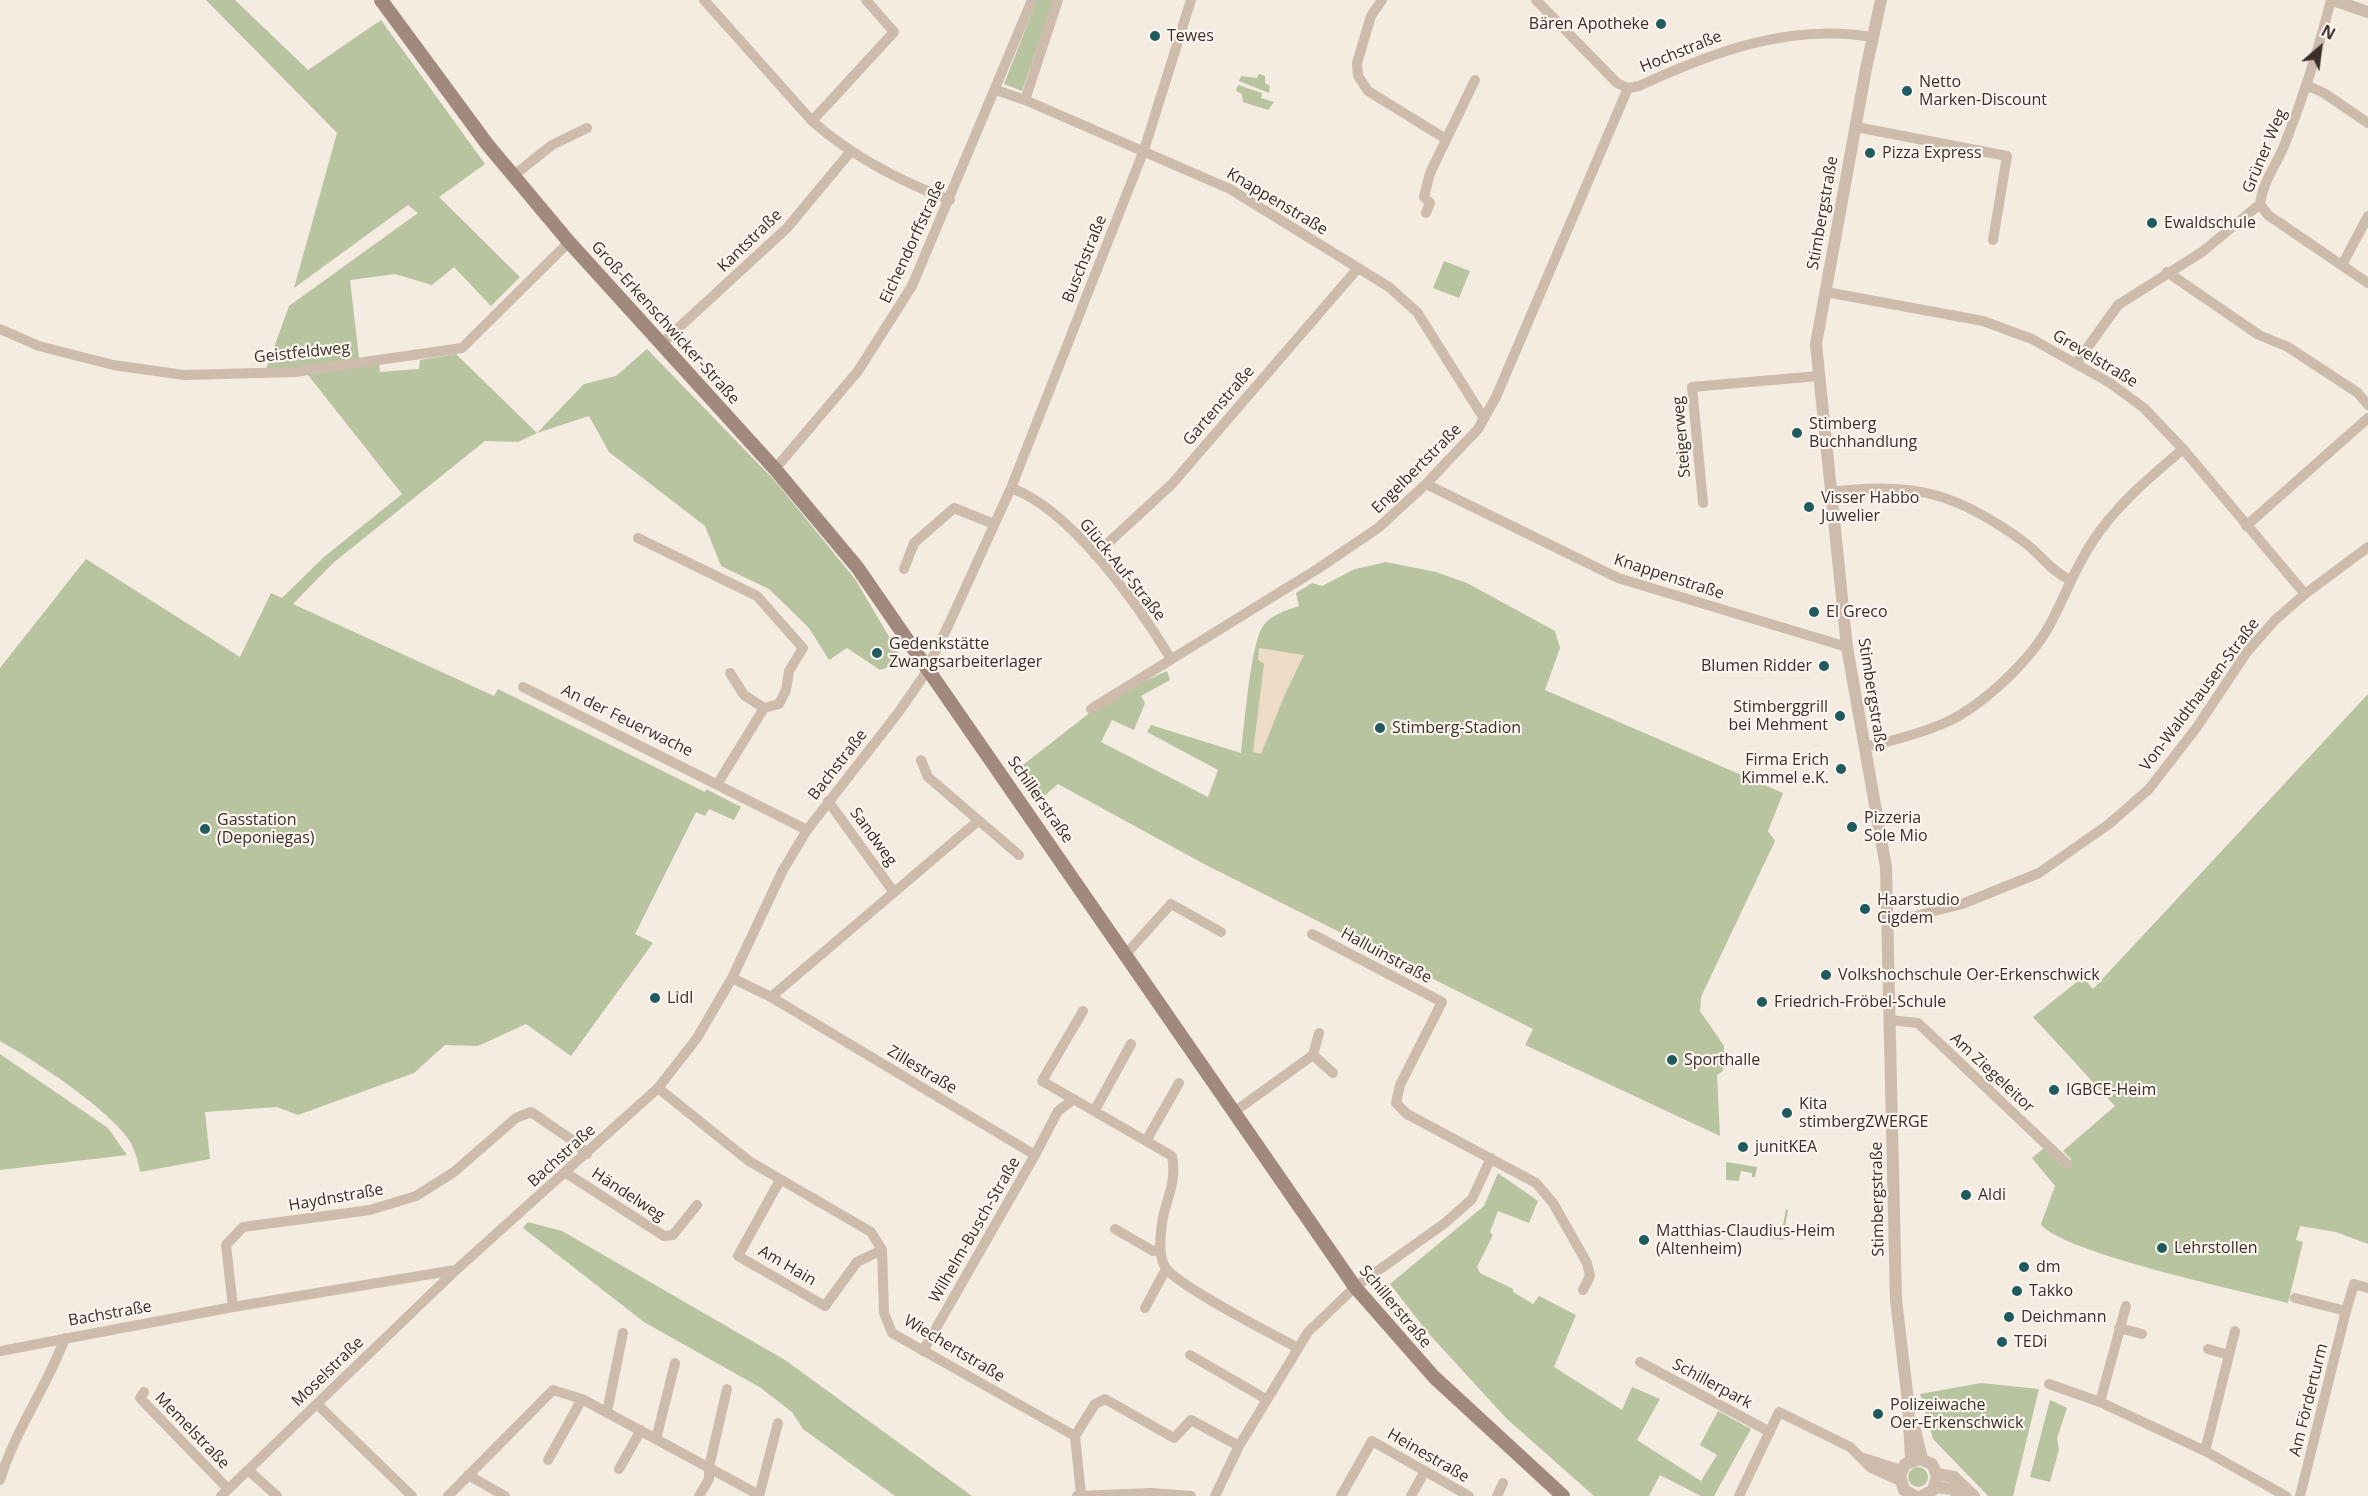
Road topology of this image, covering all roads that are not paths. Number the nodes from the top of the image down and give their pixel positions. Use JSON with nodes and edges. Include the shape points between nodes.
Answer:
{"nodes":[{"id":1,"x":381,"y":0,"type":"edge"},
{"id":2,"x":704,"y":0,"type":"edge"},
{"id":3,"x":866,"y":0,"type":"edge"},
{"id":4,"x":1032,"y":0,"type":"edge"},
{"id":5,"x":1058,"y":0,"type":"edge"},
{"id":6,"x":1191,"y":0,"type":"edge"},
{"id":7,"x":1382,"y":0,"type":"edge"},
{"id":8,"x":1536,"y":0,"type":"edge"},
{"id":9,"x":1881,"y":0,"type":"edge"},
{"id":10,"x":2332,"y":0,"type":"edge"},
{"id":11,"x":2368,"y":12,"type":"edge"},
{"id":12,"x":1872,"y":37,"type":"junction"},
{"id":13,"x":1475,"y":80,"type":"dead end"},
{"id":14,"x":2308,"y":86,"type":"junction"},
{"id":15,"x":1628,"y":88,"type":"junction"},
{"id":16,"x":996,"y":90,"type":"junction"},
{"id":17,"x":1025,"y":100,"type":"junction"},
{"id":18,"x":812,"y":121,"type":"junction"},
{"id":19,"x":2368,"y":123,"type":"edge"},
{"id":20,"x":1856,"y":127,"type":"junction"},
{"id":21,"x":586,"y":128,"type":"dead end"},
{"id":22,"x":1446,"y":139,"type":"junction"},
{"id":23,"x":1144,"y":150,"type":"junction"},
{"id":24,"x":851,"y":151,"type":"junction"},
{"id":25,"x":513,"y":176,"type":"junction"},
{"id":26,"x":950,"y":200,"type":"junction"},
{"id":27,"x":2260,"y":204,"type":"junction"},
{"id":28,"x":1426,"y":213,"type":"dead end"},
{"id":29,"x":2368,"y":216,"type":"edge"},
{"id":30,"x":1993,"y":240,"type":"dead end"},
{"id":31,"x":569,"y":242,"type":"junction"},
{"id":32,"x":2342,"y":265,"type":"junction"},
{"id":33,"x":1358,"y":268,"type":"junction"},
{"id":34,"x":2167,"y":272,"type":"junction"},
{"id":35,"x":2368,"y":283,"type":"edge"},
{"id":36,"x":1826,"y":292,"type":"junction"},
{"id":37,"x":0,"y":328,"type":"edge"},
{"id":38,"x":660,"y":344,"type":"junction"},
{"id":39,"x":2077,"y":362,"type":"junction"},
{"id":40,"x":1819,"y":376,"type":"junction"},
{"id":41,"x":2368,"y":405,"type":"edge"},
{"id":42,"x":1483,"y":417,"type":"junction"},
{"id":43,"x":2368,"y":418,"type":"edge"},
{"id":44,"x":2183,"y":449,"type":"junction"},
{"id":45,"x":775,"y":469,"type":"junction"},
{"id":46,"x":1426,"y":484,"type":"junction"},
{"id":47,"x":1011,"y":488,"type":"junction"},
{"id":48,"x":1830,"y":492,"type":"junction"},
{"id":49,"x":1703,"y":503,"type":"dead end"},
{"id":50,"x":994,"y":524,"type":"junction"},
{"id":51,"x":2246,"y":526,"type":"junction"},
{"id":52,"x":638,"y":538,"type":"dead end"},
{"id":53,"x":2368,"y":547,"type":"edge"},
{"id":54,"x":1095,"y":555,"type":"junction"},
{"id":55,"x":904,"y":569,"type":"dead end"},
{"id":56,"x":2070,"y":580,"type":"junction"},
{"id":57,"x":2305,"y":594,"type":"junction"},
{"id":58,"x":1847,"y":647,"type":"junction"},
{"id":59,"x":1171,"y":659,"type":"junction"},
{"id":60,"x":927,"y":666,"type":"junction"},
{"id":61,"x":730,"y":673,"type":"dead end"},
{"id":62,"x":523,"y":687,"type":"dead end"},
{"id":63,"x":764,"y":708,"type":"junction"},
{"id":64,"x":1091,"y":709,"type":"dead end"},
{"id":65,"x":1864,"y":747,"type":"junction"},
{"id":66,"x":921,"y":760,"type":"dead end"},
{"id":67,"x":718,"y":783,"type":"junction"},
{"id":68,"x":828,"y":801,"type":"junction"},
{"id":69,"x":978,"y":821,"type":"junction"},
{"id":70,"x":807,"y":830,"type":"junction"},
{"id":71,"x":1019,"y":855,"type":"dead end"},
{"id":72,"x":893,"y":891,"type":"junction"},
{"id":73,"x":1888,"y":923,"type":"junction"},
{"id":74,"x":1221,"y":932,"type":"dead end"},
{"id":75,"x":1312,"y":934,"type":"dead end"},
{"id":76,"x":1126,"y":954,"type":"junction"},
{"id":77,"x":732,"y":978,"type":"junction"},
{"id":78,"x":771,"y":997,"type":"junction"},
{"id":79,"x":1083,"y":1011,"type":"dead end"},
{"id":80,"x":1889,"y":1020,"type":"junction"},
{"id":81,"x":1319,"y":1033,"type":"dead end"},
{"id":82,"x":1131,"y":1044,"type":"dead end"},
{"id":83,"x":1313,"y":1055,"type":"junction"},
{"id":84,"x":1333,"y":1073,"type":"dead end"},
{"id":85,"x":1179,"y":1083,"type":"dead end"},
{"id":86,"x":658,"y":1088,"type":"junction"},
{"id":87,"x":1074,"y":1099,"type":"junction"},
{"id":88,"x":1095,"y":1110,"type":"junction"},
{"id":89,"x":1234,"y":1112,"type":"junction"},
{"id":90,"x":1146,"y":1141,"type":"junction"},
{"id":91,"x":587,"y":1154,"type":"junction"},
{"id":92,"x":1035,"y":1155,"type":"junction"},
{"id":93,"x":1491,"y":1158,"type":"junction"},
{"id":94,"x":2067,"y":1164,"type":"dead end"},
{"id":95,"x":566,"y":1173,"type":"junction"},
{"id":96,"x":780,"y":1180,"type":"junction"},
{"id":97,"x":697,"y":1205,"type":"dead end"},
{"id":98,"x":1115,"y":1229,"type":"dead end"},
{"id":99,"x":1160,"y":1249,"type":"junction"},
{"id":100,"x":882,"y":1250,"type":"junction"},
{"id":101,"x":1166,"y":1269,"type":"junction"},
{"id":102,"x":456,"y":1270,"type":"junction"},
{"id":103,"x":1354,"y":1287,"type":"junction"},
{"id":104,"x":2368,"y":1288,"type":"edge"},
{"id":105,"x":1583,"y":1290,"type":"dead end"},
{"id":106,"x":2295,"y":1298,"type":"dead end"},
{"id":107,"x":2126,"y":1305,"type":"dead end"},
{"id":108,"x":233,"y":1308,"type":"junction"},
{"id":109,"x":1145,"y":1308,"type":"dead end"},
{"id":110,"x":2346,"y":1311,"type":"junction"},
{"id":111,"x":2119,"y":1328,"type":"junction"},
{"id":112,"x":2235,"y":1331,"type":"dead end"},
{"id":113,"x":623,"y":1333,"type":"dead end"},
{"id":114,"x":2142,"y":1334,"type":"dead end"},
{"id":115,"x":65,"y":1338,"type":"junction"},
{"id":116,"x":1296,"y":1347,"type":"junction"},
{"id":117,"x":2208,"y":1349,"type":"dead end"},
{"id":118,"x":0,"y":1351,"type":"edge"},
{"id":119,"x":923,"y":1351,"type":"junction"},
{"id":120,"x":1190,"y":1355,"type":"dead end"},
{"id":121,"x":2229,"y":1355,"type":"junction"},
{"id":122,"x":1640,"y":1362,"type":"dead end"},
{"id":123,"x":675,"y":1363,"type":"dead end"},
{"id":124,"x":2049,"y":1384,"type":"dead end"},
{"id":125,"x":727,"y":1389,"type":"dead end"},
{"id":126,"x":144,"y":1392,"type":"dead end"},
{"id":127,"x":582,"y":1399,"type":"junction"},
{"id":128,"x":1266,"y":1399,"type":"junction"},
{"id":129,"x":2100,"y":1401,"type":"junction"},
{"id":130,"x":316,"y":1404,"type":"junction"},
{"id":131,"x":607,"y":1412,"type":"junction"},
{"id":132,"x":778,"y":1423,"type":"dead end"},
{"id":133,"x":640,"y":1430,"type":"junction"},
{"id":134,"x":1770,"y":1432,"type":"junction"},
{"id":135,"x":1075,"y":1436,"type":"junction"},
{"id":136,"x":656,"y":1439,"type":"junction"},
{"id":137,"x":1239,"y":1446,"type":"junction"},
{"id":138,"x":2205,"y":1450,"type":"junction"},
{"id":139,"x":1917,"y":1459,"type":"junction"},
{"id":140,"x":548,"y":1460,"type":"dead end"},
{"id":141,"x":709,"y":1467,"type":"junction"},
{"id":142,"x":619,"y":1469,"type":"dead end"},
{"id":143,"x":248,"y":1470,"type":"junction"},
{"id":144,"x":1425,"y":1471,"type":"junction"},
{"id":145,"x":1937,"y":1474,"type":"junction"},
{"id":146,"x":468,"y":1475,"type":"junction"},
{"id":147,"x":1900,"y":1475,"type":"junction"},
{"id":148,"x":0,"y":1480,"type":"edge"},
{"id":149,"x":1503,"y":1483,"type":"dead end"},
{"id":150,"x":224,"y":1493,"type":"edge"},
{"id":151,"x":1926,"y":1494,"type":"edge"},
{"id":152,"x":1079,"y":1495,"type":"edge"},
{"id":153,"x":277,"y":1496,"type":"edge"},
{"id":154,"x":412,"y":1496,"type":"edge"},
{"id":155,"x":448,"y":1496,"type":"edge"},
{"id":156,"x":505,"y":1496,"type":"edge"},
{"id":157,"x":699,"y":1496,"type":"edge"},
{"id":158,"x":759,"y":1496,"type":"edge"},
{"id":159,"x":1191,"y":1496,"type":"edge"},
{"id":160,"x":1215,"y":1496,"type":"edge"},
{"id":161,"x":1341,"y":1496,"type":"edge"},
{"id":162,"x":1411,"y":1496,"type":"edge"},
{"id":163,"x":1469,"y":1496,"type":"edge"},
{"id":164,"x":1497,"y":1496,"type":"edge"},
{"id":165,"x":1563,"y":1496,"type":"edge"},
{"id":166,"x":1739,"y":1496,"type":"edge"},
{"id":167,"x":1915,"y":1496,"type":"edge"},
{"id":168,"x":1966,"y":1496,"type":"edge"},
{"id":169,"x":1974,"y":1496,"type":"edge"},
{"id":170,"x":2286,"y":1496,"type":"edge"},
{"id":171,"x":2300,"y":1496,"type":"edge"}],
"edges":[{"from":1,"to":25,"type":"main road","name":"Groß-Erkenschwicker-Straße"},
{"from":2,"to":18,"type":"street"},
{"from":3,"to":18,"type":"street","via":[[894,32]]},
{"from":4,"to":16,"type":"street","name":"Eichendorffstraße"},
{"from":5,"to":17,"type":"street"},
{"from":6,"to":23,"type":"street","name":"Buschstraße"},
{"from":7,"to":22,"type":"street","via":[[1371,16],[1357,63],[1358,76],[1368,91]]},
{"from":8,"to":15,"type":"street","name":"Hochstraße","via":[[1617,83]]},
{"from":9,"to":12,"type":"street","name":"Stimbergstraße"},
{"from":10,"to":11,"type":"street"},
{"from":10,"to":14,"type":"street","name":"Grüner Weg"},
{"from":12,"to":15,"type":"street","name":"Hochstraße","via":[[1820,33],[1759,41],[1704,57]]},
{"from":12,"to":20,"type":"street","name":"Stimbergstraße"},
{"from":13,"to":22,"type":"street"},
{"from":14,"to":19,"type":"street"},
{"from":14,"to":27,"type":"street","name":"Grüner Weg","via":[[2283,150],[2262,189]]},
{"from":15,"to":42,"type":"street","name":"Engelbertstraße","via":[[1496,397]]},
{"from":16,"to":17,"type":"street","name":"Knappenstraße"},
{"from":16,"to":26,"type":"street","name":"Eichendorffstraße"},
{"from":17,"to":23,"type":"street","name":"Knappenstraße"},
{"from":18,"to":24,"type":"street"},
{"from":20,"to":30,"type":"street","via":[[2007,156]]},
{"from":20,"to":36,"type":"street","name":"Stimbergstraße"},
{"from":21,"to":25,"type":"street","via":[[552,145]]},
{"from":22,"to":28,"type":"street","via":[[1430,173],[1424,197],[1430,203]]},
{"from":23,"to":33,"type":"street","name":"Knappenstraße","via":[[1230,189]]},
{"from":23,"to":47,"type":"street","name":"Buschstraße"},
{"from":24,"to":26,"type":"street","via":[[873,167]]},
{"from":24,"to":38,"type":"street","name":"Kantstraße","via":[[787,228]]},
{"from":25,"to":31,"type":"main road","name":"Groß-Erkenschwicker-Straße"},
{"from":26,"to":45,"type":"street","name":"Eichendorffstraße","via":[[912,286],[888,329],[858,371]]},
{"from":27,"to":32,"type":"street","via":[[2268,216]]},
{"from":27,"to":34,"type":"street","name":"Grüner Weg","via":[[2202,252]]},
{"from":29,"to":32,"type":"street"},
{"from":31,"to":37,"type":"street","name":"Geistfeldweg","via":[[462,348],[295,372],[184,375],[113,365],[39,346]]},
{"from":31,"to":38,"type":"main road","name":"Groß-Erkenschwicker-Straße"},
{"from":32,"to":35,"type":"street"},
{"from":33,"to":42,"type":"street","name":"Knappenstraße","via":[[1389,287],[1417,312]]},
{"from":33,"to":54,"type":"street","name":"Gartenstraße","via":[[1172,484]]},
{"from":34,"to":39,"type":"street","name":"Grüner Weg","via":[[2118,305]]},
{"from":34,"to":41,"type":"street","via":[[2259,335],[2288,346],[2358,393]]},
{"from":36,"to":39,"type":"street","name":"Grevelstraße","via":[[1983,321],[2032,339]]},
{"from":36,"to":40,"type":"street","name":"Stimbergstraße","via":[[1816,344]]},
{"from":38,"to":45,"type":"main road","name":"Groß-Erkenschwicker-Straße"},
{"from":39,"to":44,"type":"street","name":"Grevelstraße","via":[[2144,408]]},
{"from":40,"to":48,"type":"street","name":"Stimbergstraße"},
{"from":40,"to":49,"type":"street","name":"Steigerweg","via":[[1692,387]]},
{"from":42,"to":46,"type":"street","name":"Engelbertstraße","via":[[1478,429]]},
{"from":43,"to":51,"type":"street"},
{"from":44,"to":51,"type":"street","name":"Grevelstraße"},
{"from":44,"to":56,"type":"street","via":[[2125,500],[2092,542]]},
{"from":45,"to":60,"type":"main road","name":"Groß-Erkenschwicker-Straße","via":[[857,567]]},
{"from":46,"to":58,"type":"street","name":"Knappenstraße","via":[[1618,579]]},
{"from":46,"to":59,"type":"street","name":"Engelbertstraße","via":[[1378,528]]},
{"from":47,"to":50,"type":"street","name":"Buschstraße"},
{"from":47,"to":54,"type":"street","name":"Glück-Auf-Straße","via":[[1053,514]]},
{"from":48,"to":56,"type":"street","via":[[1894,488],[1945,497],[2001,525],[2060,576]]},
{"from":48,"to":58,"type":"street","name":"Stimbergstraße"},
{"from":50,"to":55,"type":"street","via":[[954,508],[914,543]]},
{"from":50,"to":60,"type":"street","name":"Buschstraße"},
{"from":51,"to":57,"type":"street","name":"Grevelstraße"},
{"from":52,"to":63,"type":"street","via":[[757,596],[803,648],[789,671],[779,704]]},
{"from":53,"to":57,"type":"street","name":"Von-Waldthausen-Straße"},
{"from":54,"to":59,"type":"street","name":"Glück-Auf-Straße"},
{"from":56,"to":65,"type":"street","via":[[2049,627],[2030,652],[1983,698],[1949,721],[1910,737]]},
{"from":57,"to":73,"type":"street","name":"Von-Waldthausen-Straße","via":[[2247,652],[2149,789],[2109,824],[2038,873],[1962,904]]},
{"from":58,"to":65,"type":"street","name":"Stimbergstraße"},
{"from":59,"to":64,"type":"street","name":"Engelbertstraße"},
{"from":60,"to":68,"type":"street","name":"Bachstraße","via":[[898,713]]},
{"from":60,"to":76,"type":"main road","name":"Schillerstraße"},
{"from":61,"to":63,"type":"street","via":[[744,695]]},
{"from":62,"to":67,"type":"street","name":"An der Feuerwache"},
{"from":63,"to":67,"type":"street"},
{"from":65,"to":73,"type":"street","name":"Stimbergstraße","via":[[1886,867]]},
{"from":66,"to":69,"type":"street","via":[[928,777]]},
{"from":67,"to":70,"type":"street","name":"An der Feuerwache"},
{"from":68,"to":70,"type":"street","name":"Bachstraße"},
{"from":68,"to":72,"type":"street","name":"Sandweg"},
{"from":69,"to":71,"type":"street"},
{"from":69,"to":72,"type":"street"},
{"from":70,"to":77,"type":"street","name":"Bachstraße","via":[[783,870]]},
{"from":72,"to":78,"type":"street"},
{"from":73,"to":80,"type":"street","name":"Stimbergstraße"},
{"from":74,"to":76,"type":"street","via":[[1171,903]]},
{"from":75,"to":93,"type":"street","name":"Halluinstraße","via":[[1442,1002],[1400,1085],[1396,1103],[1407,1114]]},
{"from":76,"to":89,"type":"main road","name":"Schillerstraße"},
{"from":77,"to":78,"type":"street","name":"Zillestraße"},
{"from":77,"to":86,"type":"street","name":"Bachstraße","via":[[698,1038]]},
{"from":78,"to":92,"type":"street","name":"Zillestraße"},
{"from":79,"to":87,"type":"street","via":[[1042,1081]]},
{"from":80,"to":94,"type":"street","name":"Am Ziegeleitor","via":[[1918,1023]]},
{"from":80,"to":139,"type":"street","name":"Stimbergstraße","via":[[1896,1300]]},
{"from":81,"to":83,"type":"street"},
{"from":82,"to":88,"type":"street"},
{"from":83,"to":84,"type":"street"},
{"from":83,"to":89,"type":"street"},
{"from":85,"to":90,"type":"street"},
{"from":86,"to":91,"type":"street","name":"Bachstraße"},
{"from":86,"to":96,"type":"street","via":[[749,1161]]},
{"from":87,"to":88,"type":"street"},
{"from":87,"to":92,"type":"street","via":[[1059,1111]]},
{"from":88,"to":90,"type":"street"},
{"from":89,"to":103,"type":"main road","name":"Schillerstraße"},
{"from":90,"to":99,"type":"street","via":[[1172,1156],[1176,1174],[1161,1227]]},
{"from":91,"to":95,"type":"street","name":"Bachstraße"},
{"from":91,"to":108,"type":"street","name":"Haydnstraße","via":[[531,1112],[516,1118],[454,1172],[416,1196],[370,1210],[243,1227],[226,1245]]},
{"from":92,"to":119,"type":"street","name":"Wilhelm-Busch-Straße"},
{"from":93,"to":103,"type":"street","via":[[1472,1199],[1445,1223]]},
{"from":93,"to":105,"type":"street","name":"Halluinstraße","via":[[1536,1183],[1553,1203],[1587,1263],[1590,1276]]},
{"from":95,"to":97,"type":"street","name":"Händelweg","via":[[664,1236],[672,1235]]},
{"from":95,"to":102,"type":"street","name":"Bachstraße"},
{"from":96,"to":100,"type":"street","via":[[861,1224]]},
{"from":96,"to":100,"type":"street","name":"Am Hain","via":[[738,1256],[825,1306],[857,1262]]},
{"from":98,"to":99,"type":"street","via":[[1153,1251]]},
{"from":99,"to":101,"type":"street"},
{"from":100,"to":119,"type":"street","name":"Wiechertstraße","via":[[884,1313],[892,1333]]},
{"from":101,"to":109,"type":"street"},
{"from":101,"to":116,"type":"street"},
{"from":102,"to":108,"type":"street","name":"Bachstraße"},
{"from":102,"to":130,"type":"street","name":"Moselstraße"},
{"from":103,"to":116,"type":"street","via":[[1322,1315]]},
{"from":103,"to":165,"type":"main road","name":"Schillerstraße","via":[[1434,1377]]},
{"from":104,"to":110,"type":"street","name":"Am Förderturm","via":[[2354,1284]]},
{"from":106,"to":110,"type":"street"},
{"from":107,"to":111,"type":"street"},
{"from":108,"to":115,"type":"street","name":"Bachstraße"},
{"from":110,"to":171,"type":"street","name":"Am Förderturm"},
{"from":111,"to":114,"type":"street"},
{"from":111,"to":129,"type":"street"},
{"from":112,"to":121,"type":"street"},
{"from":113,"to":131,"type":"street"},
{"from":115,"to":118,"type":"street","name":"Bachstraße"},
{"from":115,"to":148,"type":"street","via":[[8,1453]]},
{"from":116,"to":128,"type":"street"},
{"from":117,"to":121,"type":"street"},
{"from":119,"to":135,"type":"street","name":"Wiechertstraße"},
{"from":120,"to":128,"type":"street"},
{"from":121,"to":138,"type":"street"},
{"from":122,"to":134,"type":"street","name":"Schillerpark"},
{"from":123,"to":136,"type":"street"},
{"from":124,"to":129,"type":"street"},
{"from":125,"to":141,"type":"street"},
{"from":126,"to":150,"type":"street","name":"Memelstraße","via":[[140,1398]]},
{"from":127,"to":131,"type":"street"},
{"from":127,"to":140,"type":"street"},
{"from":127,"to":146,"type":"street","via":[[553,1390]]},
{"from":128,"to":137,"type":"street"},
{"from":129,"to":138,"type":"street"},
{"from":130,"to":143,"type":"street","name":"Moselstraße"},
{"from":130,"to":154,"type":"street"},
{"from":131,"to":133,"type":"street"},
{"from":132,"to":158,"type":"street"},
{"from":133,"to":136,"type":"street"},
{"from":133,"to":142,"type":"street"},
{"from":134,"to":147,"type":"street","via":[[1779,1412]]},
{"from":134,"to":166,"type":"street"},
{"from":135,"to":137,"type":"street","via":[[1095,1404],[1105,1399],[1174,1438],[1191,1420]]},
{"from":135,"to":152,"type":"street"},
{"from":136,"to":141,"type":"street"},
{"from":137,"to":160,"type":"street"},
{"from":138,"to":170,"type":"street"},
{"from":139,"to":145,"type":"street","via":[[1932,1464]]},
{"from":139,"to":147,"type":"street"},
{"from":141,"to":157,"type":"street","via":[[709,1479]]},
{"from":141,"to":158,"type":"street"},
{"from":143,"to":150,"type":"street","name":"Moselstraße"},
{"from":143,"to":153,"type":"street"},
{"from":144,"to":161,"type":"street","name":"Heinestraße","via":[[1372,1441]]},
{"from":144,"to":162,"type":"street"},
{"from":144,"to":163,"type":"street","name":"Heinestraße"},
{"from":145,"to":151,"type":"street"},
{"from":145,"to":169,"type":"street","via":[[1954,1478]]},
{"from":146,"to":155,"type":"street"},
{"from":146,"to":156,"type":"street"},
{"from":147,"to":167,"type":"street","via":[[1904,1490]]},
{"from":149,"to":164,"type":"street"},
{"from":151,"to":168,"type":"street","via":[[1951,1489]]},
{"from":152,"to":159,"type":"street"}]}
